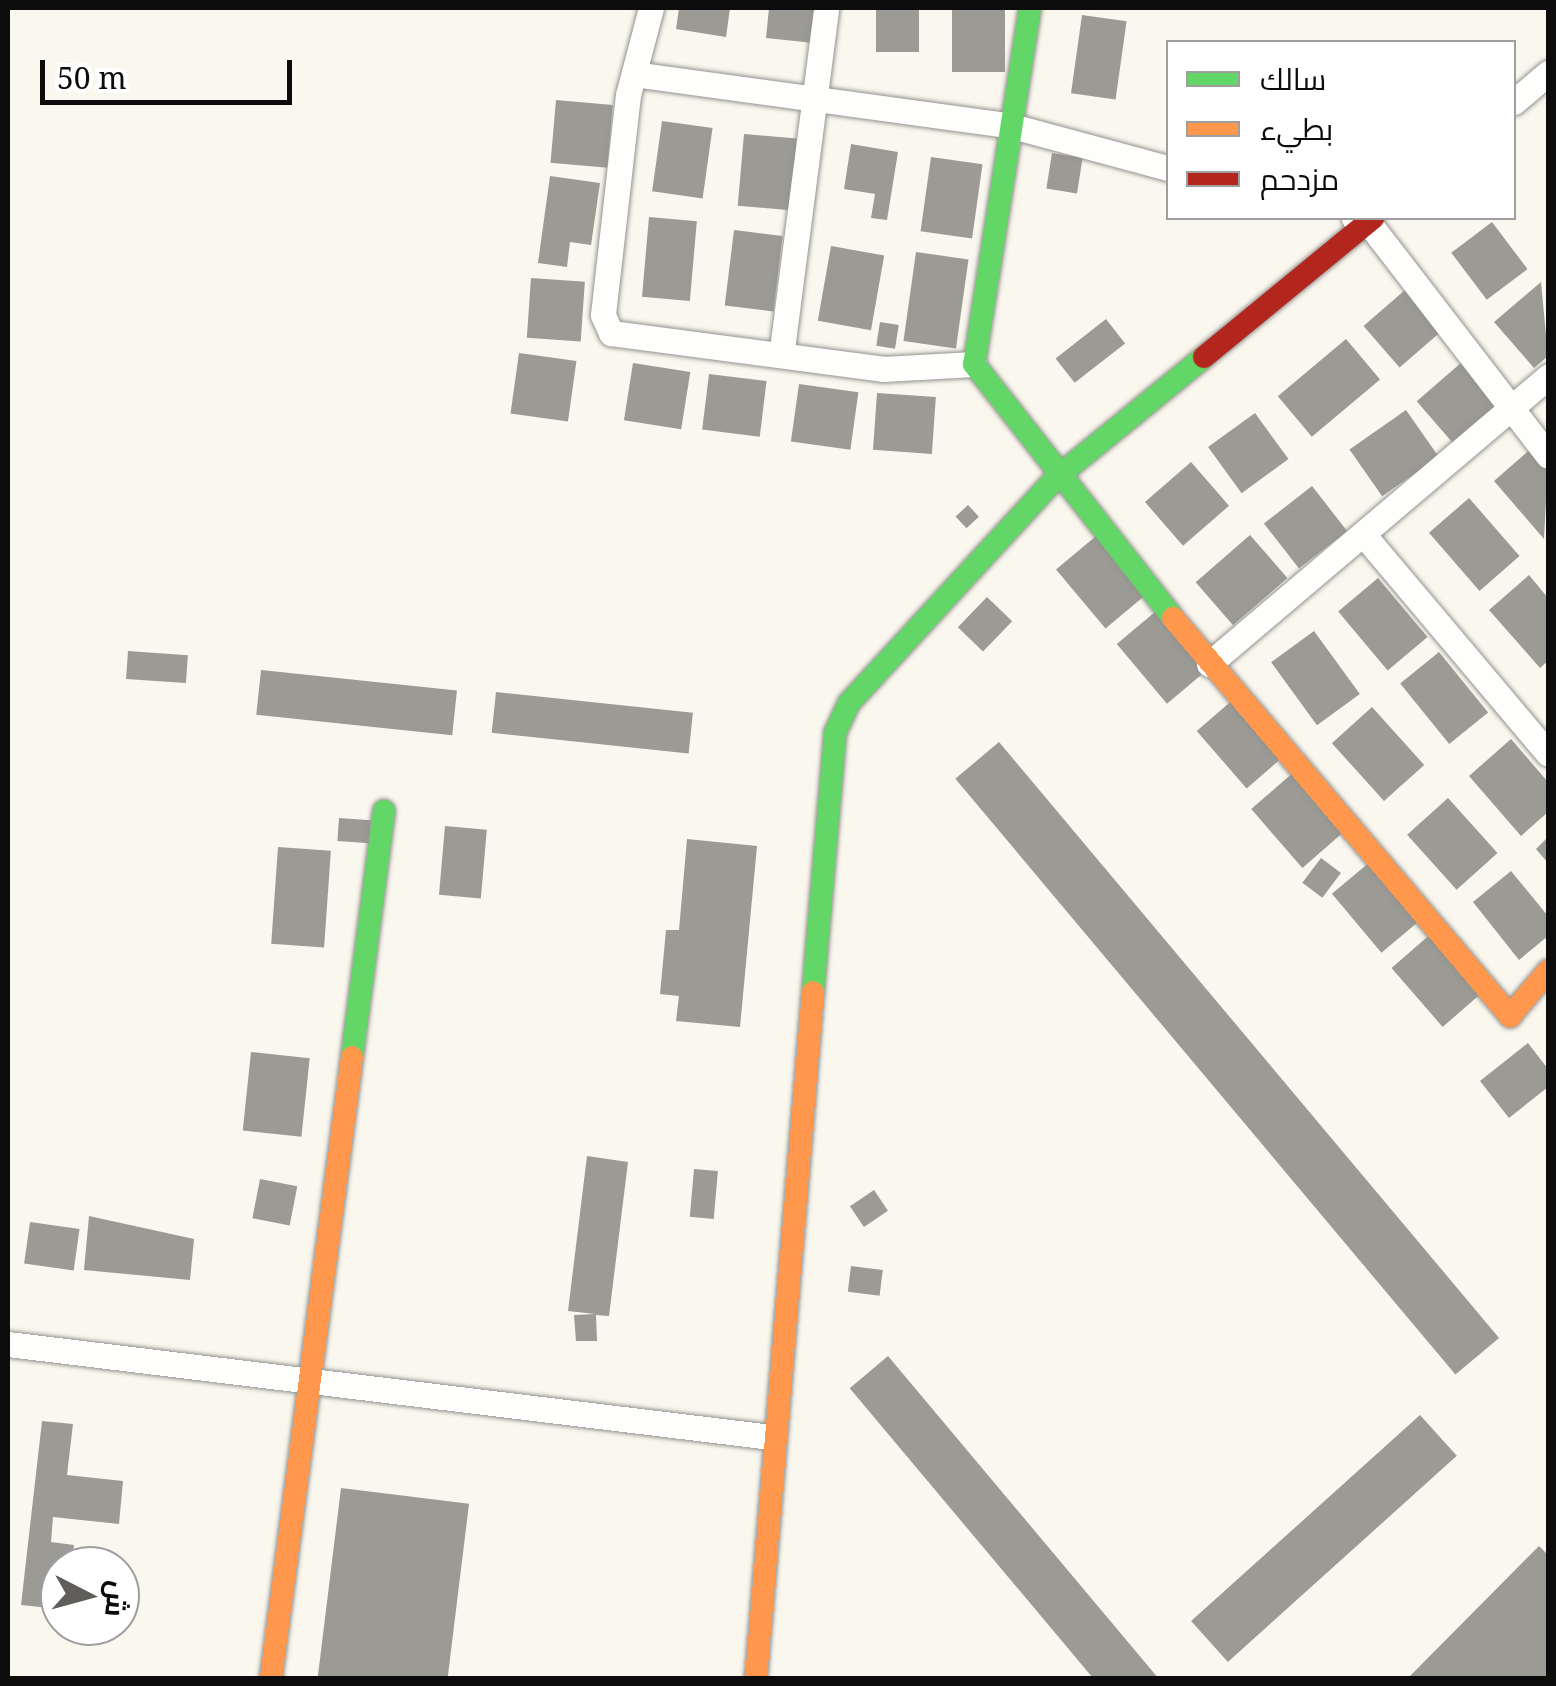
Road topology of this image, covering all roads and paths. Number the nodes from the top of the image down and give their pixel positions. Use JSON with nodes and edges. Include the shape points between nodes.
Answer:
{"nodes":[{"id":1,"x":651,"y":8,"type":"edge"},
{"id":2,"x":826,"y":8,"type":"edge"},
{"id":3,"x":1030,"y":8,"type":"edge"},
{"id":4,"x":1548,"y":73,"type":"edge"},
{"id":5,"x":641,"y":74,"type":"junction"},
{"id":6,"x":813,"y":97,"type":"junction"},
{"id":7,"x":1516,"y":100,"type":"edge"},
{"id":8,"x":1012,"y":126,"type":"junction"},
{"id":9,"x":1166,"y":167,"type":"edge"},
{"id":10,"x":1363,"y":220,"type":"edge"},
{"id":11,"x":1365,"y":220,"type":"edge"},
{"id":12,"x":782,"y":349,"type":"junction"},
{"id":13,"x":974,"y":364,"type":"junction"},
{"id":14,"x":1548,"y":376,"type":"edge"},
{"id":15,"x":1510,"y":409,"type":"junction"},
{"id":16,"x":1548,"y":456,"type":"edge"},
{"id":17,"x":1057,"y":477,"type":"junction"},
{"id":18,"x":1363,"y":534,"type":"junction"},
{"id":19,"x":1209,"y":664,"type":"junction"},
{"id":20,"x":1548,"y":754,"type":"edge"},
{"id":21,"x":384,"y":811,"type":"dead end"},
{"id":22,"x":1548,"y":971,"type":"edge"},
{"id":23,"x":8,"y":1344,"type":"edge"},
{"id":24,"x":309,"y":1376,"type":"junction"},
{"id":25,"x":771,"y":1437,"type":"junction"},
{"id":26,"x":270,"y":1678,"type":"edge"},
{"id":27,"x":756,"y":1678,"type":"edge"}],
"edges":[{"from":1,"to":5,"type":"street"},
{"from":2,"to":6,"type":"street"},
{"from":3,"to":8,"type":"street"},
{"from":4,"to":7,"type":"street"},
{"from":5,"to":6,"type":"street"},
{"from":5,"to":12,"type":"street","via":[[628,96],[603,316],[611,333]]},
{"from":6,"to":8,"type":"street"},
{"from":6,"to":12,"type":"street"},
{"from":8,"to":9,"type":"street"},
{"from":8,"to":13,"type":"street"},
{"from":10,"to":17,"type":"street"},
{"from":11,"to":15,"type":"street"},
{"from":12,"to":13,"type":"street","via":[[883,369]]},
{"from":13,"to":17,"type":"street"},
{"from":14,"to":15,"type":"street"},
{"from":15,"to":16,"type":"street"},
{"from":15,"to":18,"type":"street"},
{"from":17,"to":19,"type":"street"},
{"from":17,"to":25,"type":"street","via":[[849,703],[834,733]]},
{"from":18,"to":19,"type":"street"},
{"from":18,"to":20,"type":"street"},
{"from":19,"to":22,"type":"street","via":[[1510,1016]]},
{"from":21,"to":24,"type":"street"},
{"from":23,"to":24,"type":"street"},
{"from":24,"to":25,"type":"street"},
{"from":24,"to":26,"type":"street"},
{"from":25,"to":27,"type":"street"}]}
